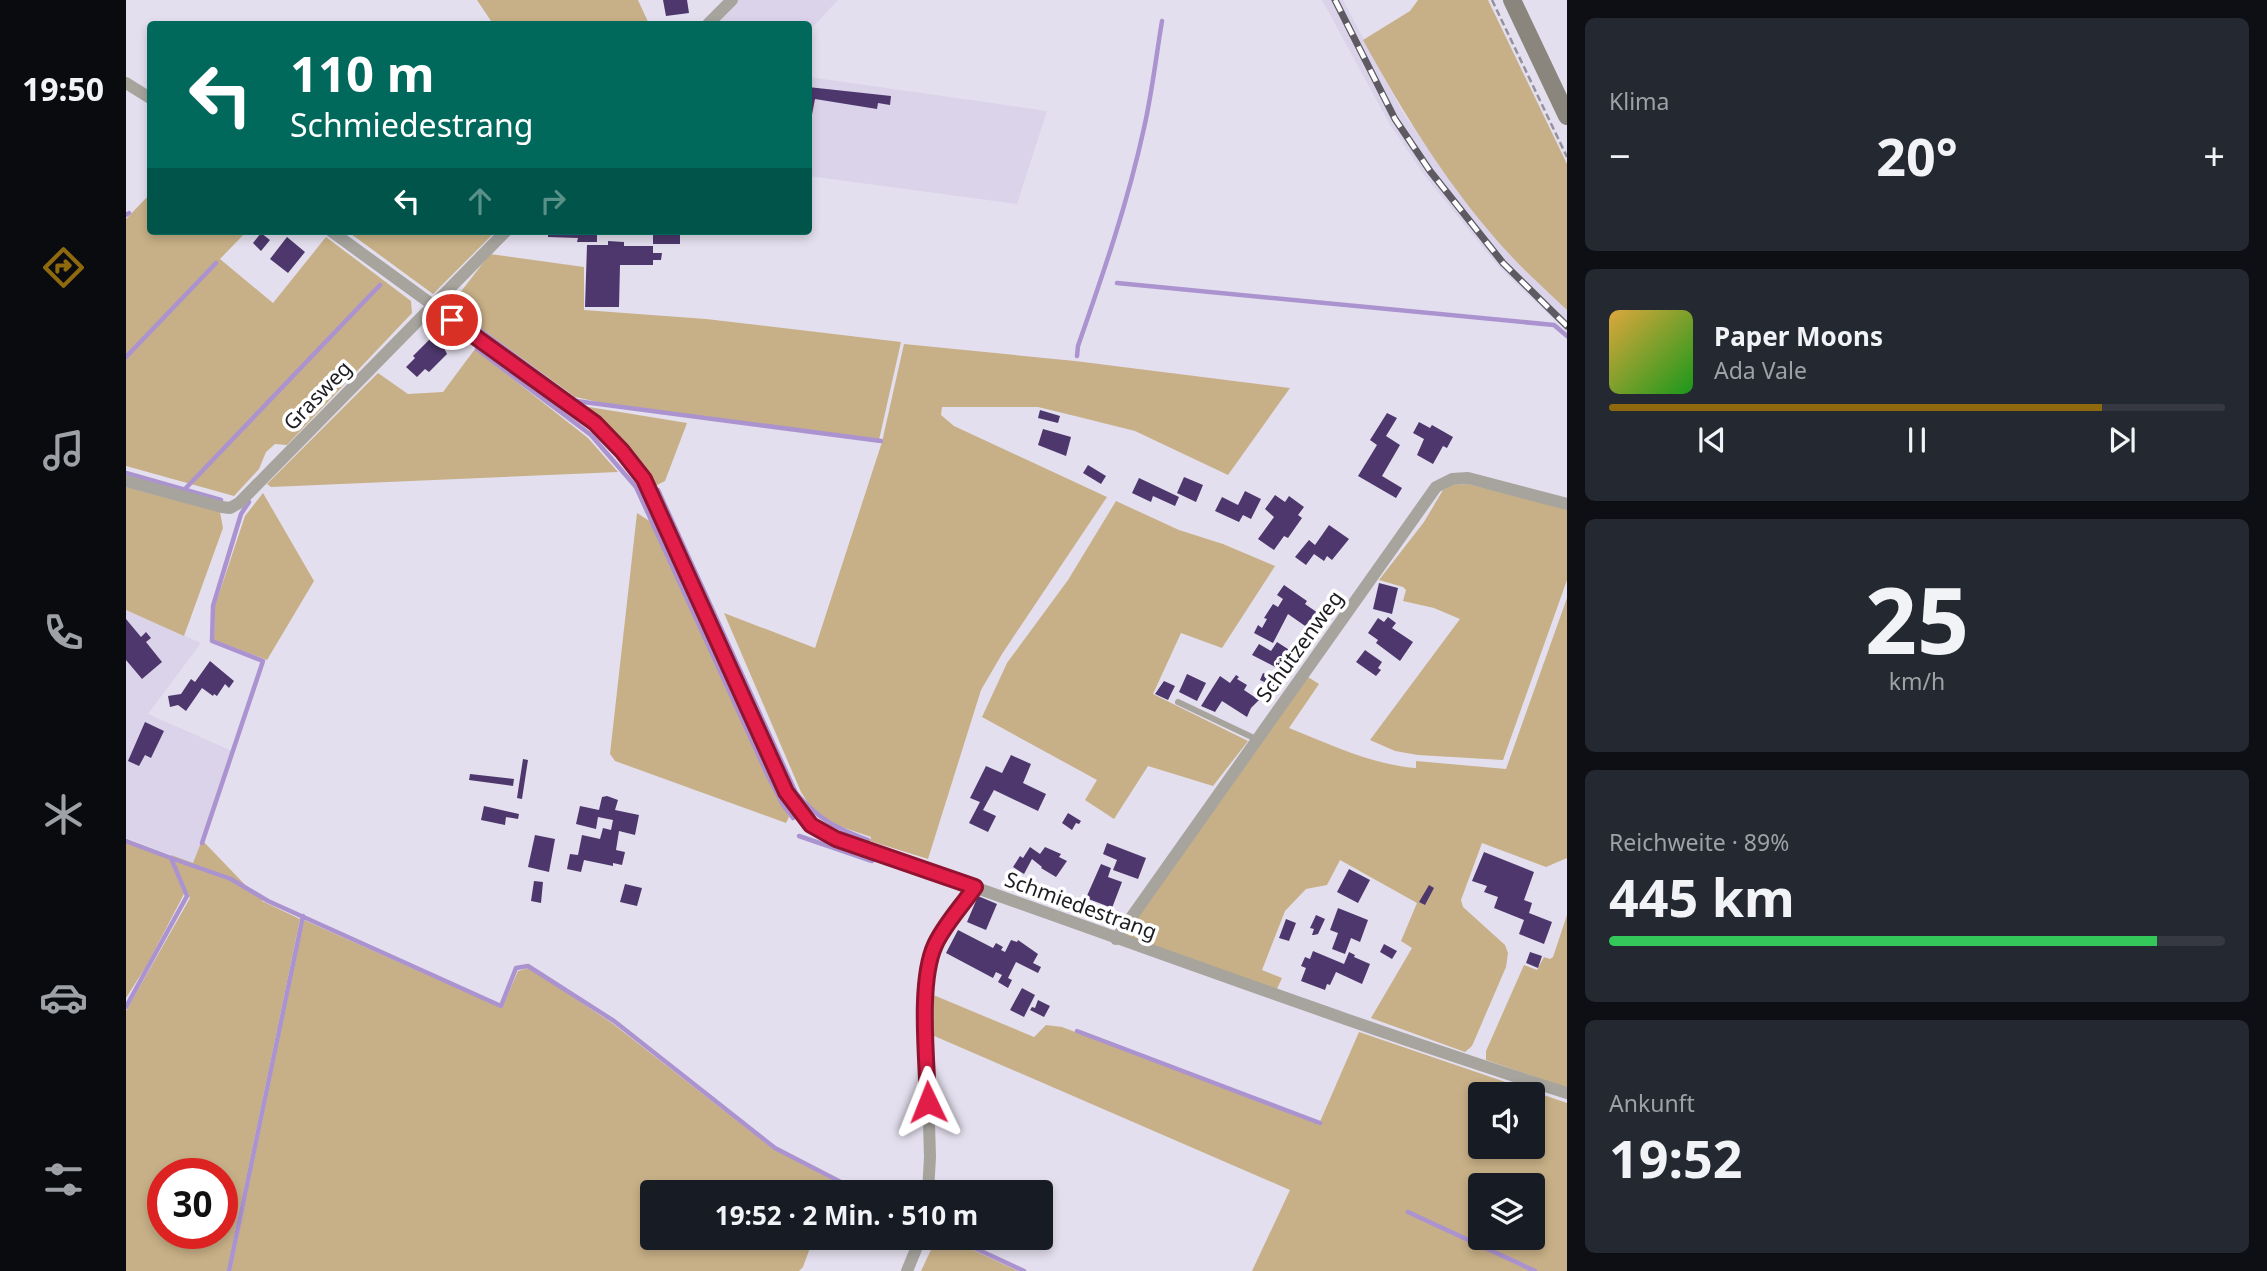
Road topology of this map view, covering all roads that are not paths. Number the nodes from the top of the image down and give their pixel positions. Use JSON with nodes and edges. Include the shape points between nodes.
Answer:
{"nodes":[{"id":1,"x":732,"y":0,"type":"edge"},
{"id":2,"x":1512,"y":0,"type":"edge"},
{"id":3,"x":711,"y":21,"type":"edge"},
{"id":4,"x":126,"y":83,"type":"edge"},
{"id":5,"x":147,"y":96,"type":"edge"},
{"id":6,"x":1567,"y":116,"type":"edge"},
{"id":7,"x":336,"y":235,"type":"edge"},
{"id":8,"x":502,"y":235,"type":"edge"},
{"id":9,"x":432,"y":306,"type":"junction"},
{"id":10,"x":126,"y":481,"type":"edge"},
{"id":11,"x":1567,"y":504,"type":"edge"},
{"id":12,"x":1178,"y":702,"type":"dead end"},
{"id":13,"x":1256,"y":739,"type":"junction"},
{"id":14,"x":975,"y":887,"type":"junction"},
{"id":15,"x":1116,"y":939,"type":"junction"},
{"id":16,"x":1567,"y":1093,"type":"edge"},
{"id":17,"x":929,"y":1180,"type":"edge"},
{"id":18,"x":916,"y":1250,"type":"edge"},
{"id":19,"x":907,"y":1271,"type":"edge"}],
"edges":[{"from":1,"to":3,"type":"street"},
{"from":2,"to":6,"type":"main road"},
{"from":4,"to":5,"type":"street"},
{"from":7,"to":9,"type":"street","name":"Schmiedestrang"},
{"from":8,"to":9,"type":"street","name":"Grasweg"},
{"from":9,"to":10,"type":"street","name":"Grasweg","via":[[239,503],[222,507]]},
{"from":9,"to":14,"type":"street","name":"Schmiedestrang","via":[[595,423],[644,479],[786,792],[811,825],[836,839]]},
{"from":11,"to":13,"type":"street","name":"Schützenweg","via":[[1468,478],[1452,479],[1436,488]]},
{"from":12,"to":13,"type":"lane"},
{"from":13,"to":15,"type":"street","name":"Schützenweg"},
{"from":14,"to":15,"type":"street","name":"Schmiedestrang"},
{"from":14,"to":17,"type":"street","via":[[935,943],[928,964]]},
{"from":15,"to":16,"type":"street","name":"Schmiedestrang"},
{"from":18,"to":19,"type":"street"}]}
